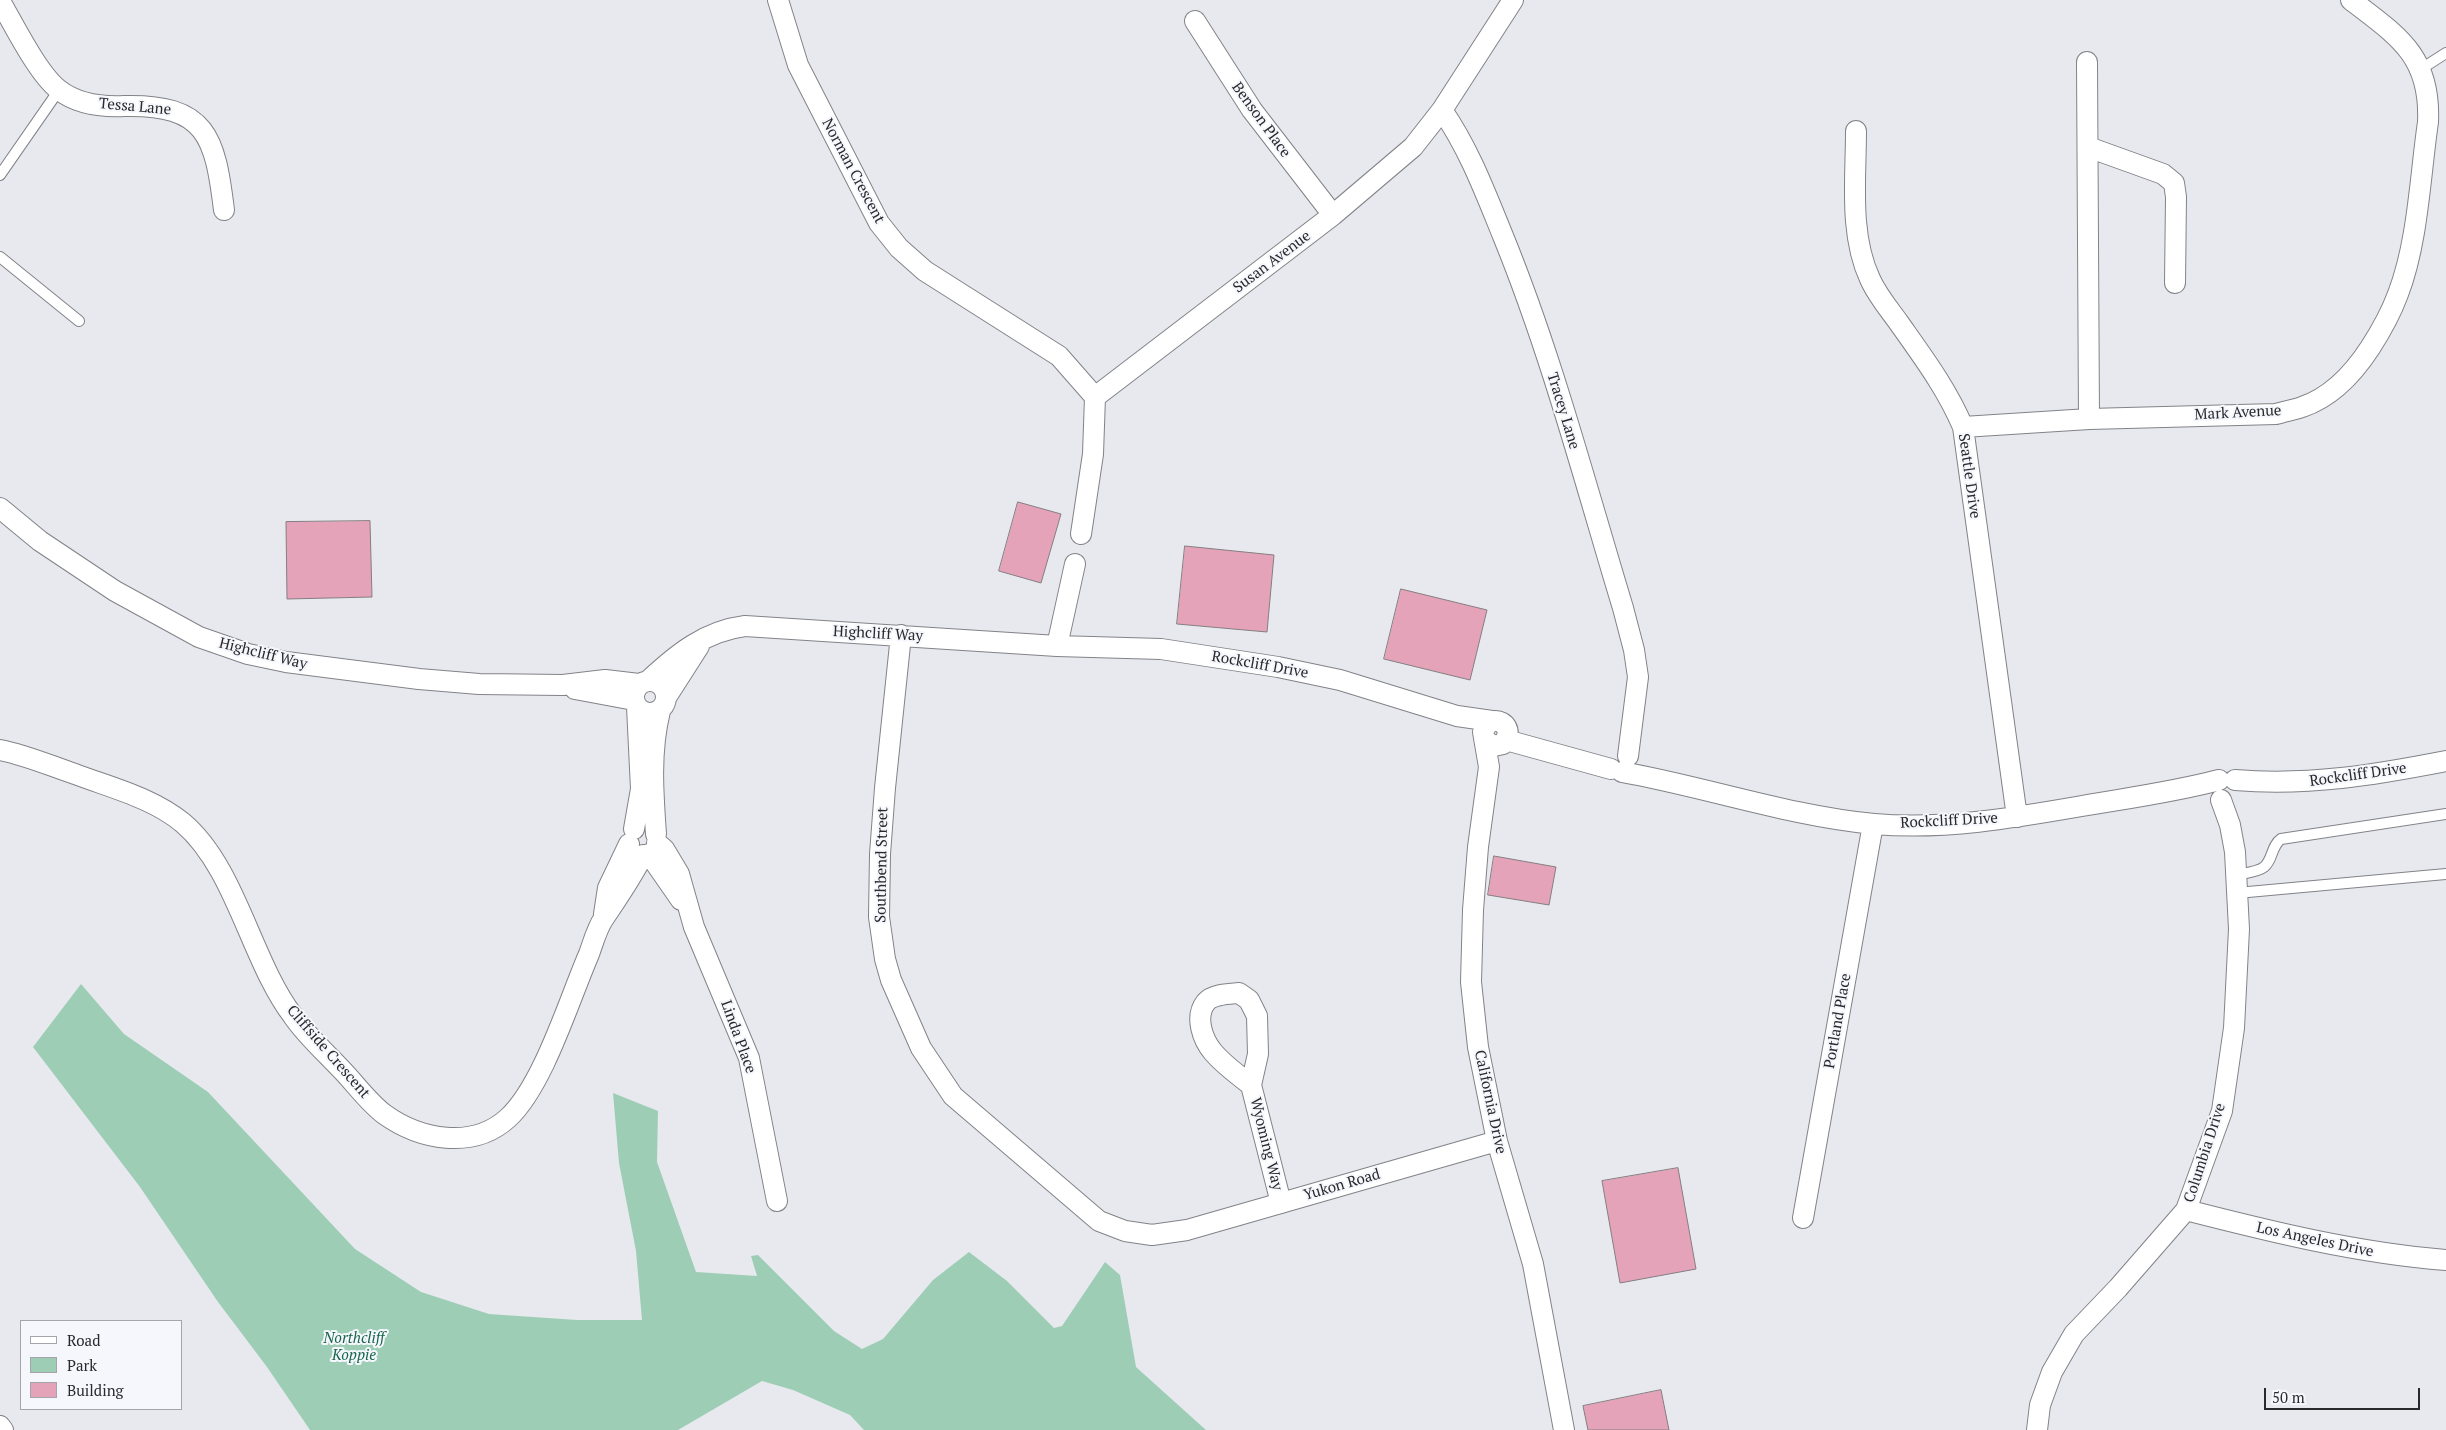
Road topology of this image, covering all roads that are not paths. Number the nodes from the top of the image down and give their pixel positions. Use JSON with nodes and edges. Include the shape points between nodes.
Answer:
{"nodes":[{"id":1,"x":778,"y":0,"type":"edge"},
{"id":2,"x":1513,"y":0,"type":"edge"},
{"id":3,"x":2350,"y":0,"type":"edge"},
{"id":4,"x":0,"y":1,"type":"edge"},
{"id":5,"x":1195,"y":21,"type":"dead end"},
{"id":6,"x":2446,"y":53,"type":"edge"},
{"id":7,"x":2087,"y":62,"type":"dead end"},
{"id":8,"x":2421,"y":69,"type":"junction"},
{"id":9,"x":59,"y":90,"type":"junction"},
{"id":10,"x":1442,"y":110,"type":"junction"},
{"id":11,"x":1856,"y":131,"type":"dead end"},
{"id":12,"x":2088,"y":147,"type":"junction"},
{"id":13,"x":0,"y":175,"type":"edge"},
{"id":14,"x":224,"y":210,"type":"dead end"},
{"id":15,"x":1333,"y":215,"type":"junction"},
{"id":16,"x":0,"y":257,"type":"edge"},
{"id":17,"x":2175,"y":283,"type":"dead end"},
{"id":18,"x":79,"y":321,"type":"dead end"},
{"id":19,"x":1095,"y":397,"type":"junction"},
{"id":20,"x":2089,"y":419,"type":"junction"},
{"id":21,"x":1962,"y":427,"type":"junction"},
{"id":22,"x":0,"y":508,"type":"edge"},
{"id":23,"x":1081,"y":534,"type":"dead end"},
{"id":24,"x":1075,"y":564,"type":"dead end"},
{"id":25,"x":901,"y":635,"type":"junction"},
{"id":26,"x":702,"y":640,"type":"junction"},
{"id":27,"x":1057,"y":646,"type":"junction"},
{"id":28,"x":640,"y":693,"type":"junction"},
{"id":29,"x":663,"y":703,"type":"junction"},
{"id":30,"x":1496,"y":735,"type":"junction"},
{"id":31,"x":0,"y":750,"type":"edge"},
{"id":32,"x":1619,"y":761,"type":"junction"},
{"id":33,"x":2446,"y":761,"type":"edge"},
{"id":34,"x":2228,"y":791,"type":"junction"},
{"id":35,"x":2446,"y":814,"type":"edge"},
{"id":36,"x":2017,"y":817,"type":"junction"},
{"id":37,"x":1873,"y":824,"type":"junction"},
{"id":38,"x":645,"y":843,"type":"junction"},
{"id":39,"x":2446,"y":874,"type":"edge"},
{"id":40,"x":2237,"y":884,"type":"junction"},
{"id":41,"x":1251,"y":1085,"type":"dead end"},
{"id":42,"x":1497,"y":1141,"type":"junction"},
{"id":43,"x":777,"y":1201,"type":"dead end"},
{"id":44,"x":1281,"y":1203,"type":"junction"},
{"id":45,"x":2186,"y":1210,"type":"junction"},
{"id":46,"x":1803,"y":1218,"type":"dead end"},
{"id":47,"x":1187,"y":1230,"type":"joint"},
{"id":48,"x":2446,"y":1260,"type":"edge"},
{"id":49,"x":0,"y":1426,"type":"edge"},
{"id":50,"x":3,"y":1430,"type":"edge"},
{"id":51,"x":1564,"y":1430,"type":"edge"},
{"id":52,"x":2037,"y":1430,"type":"edge"}],
"edges":[{"from":1,"to":19,"type":"street","name":"Norman Crescent","via":[[798,65],[879,223],[925,271],[1059,356]]},
{"from":2,"to":10,"type":"street","name":"Susan Avenue"},
{"from":3,"to":8,"type":"street","name":"Mark Avenue","via":[[2396,34]]},
{"from":4,"to":9,"type":"street","name":"Tessa Lane","via":[[46,78]]},
{"from":5,"to":15,"type":"street","name":"Benson Place","via":[[1252,110]]},
{"from":6,"to":8,"type":"lane"},
{"from":7,"to":12,"type":"street"},
{"from":8,"to":20,"type":"street","name":"Mark Avenue","via":[[2427,86],[2428,122],[2408,259],[2398,294],[2383,327],[2362,361],[2344,382],[2303,407],[2276,414]]},
{"from":9,"to":13,"type":"lane"},
{"from":9,"to":14,"type":"street","name":"Tessa Lane","via":[[77,100],[106,106],[160,107],[180,112],[195,122],[212,145]]},
{"from":10,"to":15,"type":"street","name":"Susan Avenue","via":[[1413,147]]},
{"from":10,"to":32,"type":"street","name":"Tracey Lane","via":[[1465,146],[1519,276],[1634,650],[1638,677],[1631,726]]},
{"from":11,"to":21,"type":"street","name":"Seattle Drive","via":[[1857,229],[1870,279],[1935,373],[1953,403]]},
{"from":12,"to":17,"type":"street","via":[[2163,174],[2174,183]]},
{"from":12,"to":20,"type":"street"},
{"from":15,"to":19,"type":"street","name":"Susan Avenue"},
{"from":16,"to":18,"type":"lane"},
{"from":19,"to":23,"type":"street","via":[[1093,454]]},
{"from":20,"to":21,"type":"street","name":"Mark Avenue"},
{"from":21,"to":36,"type":"street","name":"Seattle Drive"},
{"from":22,"to":28,"type":"street","name":"Highcliff Way","via":[[85,572],[131,601],[199,637],[248,654],[305,665],[479,684],[563,685],[605,680]]},
{"from":24,"to":27,"type":"street"},
{"from":25,"to":26,"type":"street","name":"Highcliff Way","via":[[745,626],[730,628]]},
{"from":25,"to":27,"type":"street","name":"Highcliff Way"},
{"from":25,"to":47,"type":"street","name":"Southbend Street","via":[[885,788],[879,917],[891,980],[920,1048],[953,1096],[1099,1221],[1125,1231],[1152,1235]]},
{"from":26,"to":28,"type":"street","name":"Highcliff Way","via":[[692,644]]},
{"from":26,"to":29,"type":"street"},
{"from":27,"to":30,"type":"street","name":"Rockcliff Drive","via":[[1161,648],[1340,680],[1458,716]]},
{"from":28,"to":29,"type":"street","via":[[644,712],[652,714]]},
{"from":28,"to":29,"type":"street","via":[[658,682],[664,688]]},
{"from":28,"to":38,"type":"street","name":"Cliffside Crescent"},
{"from":29,"to":38,"type":"street","via":[[653,752]]},
{"from":30,"to":32,"type":"street","name":"Rockcliff Drive"},
{"from":30,"to":42,"type":"street","name":"California Drive","via":[[1478,847],[1471,982],[1478,1047]]},
{"from":31,"to":38,"type":"street","name":"Cliffside Crescent","via":[[161,807],[184,824],[204,844],[217,866],[292,1016],[384,1113],[412,1130],[440,1137],[465,1139],[487,1132],[507,1119],[525,1098],[545,1060],[604,918],[608,888]]},
{"from":32,"to":37,"type":"street","name":"Rockcliff Drive","via":[[1659,779],[1791,810]]},
{"from":33,"to":34,"type":"street","name":"Rockcliff Drive","via":[[2357,778],[2270,783]]},
{"from":34,"to":36,"type":"street","name":"Rockcliff Drive","via":[[2183,790]]},
{"from":34,"to":40,"type":"street","name":"Columbia Drive"},
{"from":35,"to":40,"type":"lane","via":[[2281,840],[2275,844],[2263,869]]},
{"from":36,"to":37,"type":"street","name":"Rockcliff Drive","via":[[1928,826]]},
{"from":37,"to":46,"type":"street","name":"Portland Place"},
{"from":38,"to":43,"type":"street","name":"Linda Place","via":[[664,848],[678,874],[749,1058]]},
{"from":39,"to":40,"type":"lane"},
{"from":40,"to":45,"type":"street","name":"Columbia Drive","via":[[2240,929],[2234,1028],[2222,1111]]},
{"from":41,"to":44,"type":"street","name":"Wyoming Way"},
{"from":42,"to":44,"type":"street","name":"Yukon Road"},
{"from":42,"to":51,"type":"street","name":"California Drive","via":[[1533,1264]]},
{"from":44,"to":47,"type":"street","name":"Yukon Road"},
{"from":45,"to":48,"type":"street","name":"Los Angeles Drive","via":[[2305,1240],[2402,1257]]},
{"from":45,"to":52,"type":"street","name":"Columbia Drive","via":[[2074,1334],[2052,1372],[2040,1405]]},
{"from":49,"to":50,"type":"street"}]}
